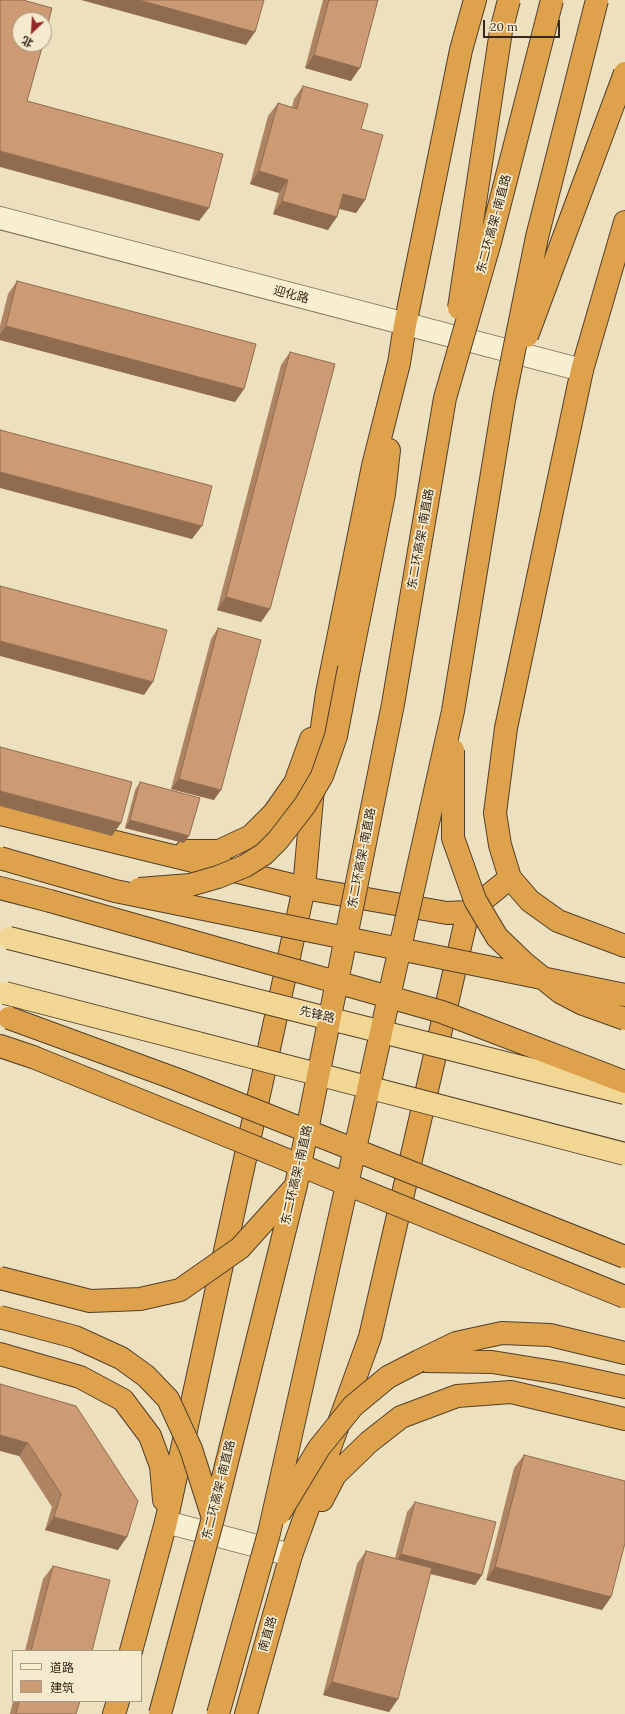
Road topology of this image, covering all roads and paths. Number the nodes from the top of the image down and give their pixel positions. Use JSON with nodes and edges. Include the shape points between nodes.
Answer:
{"nodes":[{"id":1,"x":475,"y":0,"type":"edge"},
{"id":2,"x":509,"y":0,"type":"edge"},
{"id":3,"x":552,"y":0,"type":"edge"},
{"id":4,"x":597,"y":0,"type":"edge"},
{"id":5,"x":625,"y":73,"type":"edge"},
{"id":6,"x":0,"y":218,"type":"edge"},
{"id":7,"x":625,"y":222,"type":"edge"},
{"id":8,"x":405,"y":325,"type":"junction"},
{"id":9,"x":399,"y":363,"type":"junction"},
{"id":10,"x":582,"y":370,"type":"junction"},
{"id":11,"x":445,"y":398,"type":"junction"},
{"id":12,"x":504,"y":400,"type":"junction"},
{"id":13,"x":327,"y":693,"type":"junction"},
{"id":14,"x":453,"y":711,"type":"junction"},
{"id":15,"x":0,"y":814,"type":"edge"},
{"id":16,"x":148,"y":851,"type":"junction"},
{"id":17,"x":0,"y":858,"type":"edge"},
{"id":18,"x":510,"y":878,"type":"junction"},
{"id":19,"x":0,"y":888,"type":"edge"},
{"id":20,"x":304,"y":888,"type":"junction"},
{"id":21,"x":115,"y":891,"type":"junction"},
{"id":22,"x":468,"y":912,"type":"junction"},
{"id":23,"x":9,"y":938,"type":"dead end"},
{"id":24,"x":625,"y":946,"type":"edge"},
{"id":25,"x":5,"y":993,"type":"dead end"},
{"id":26,"x":625,"y":995,"type":"edge"},
{"id":27,"x":5,"y":1017,"type":"edge"},
{"id":28,"x":625,"y":1018,"type":"edge"},
{"id":29,"x":0,"y":1046,"type":"edge"},
{"id":30,"x":625,"y":1082,"type":"edge"},
{"id":31,"x":625,"y":1093,"type":"edge"},
{"id":32,"x":625,"y":1154,"type":"edge"},
{"id":33,"x":296,"y":1185,"type":"junction"},
{"id":34,"x":625,"y":1257,"type":"edge"},
{"id":35,"x":0,"y":1278,"type":"edge"},
{"id":36,"x":625,"y":1297,"type":"edge"},
{"id":37,"x":0,"y":1317,"type":"edge"},
{"id":38,"x":625,"y":1353,"type":"edge"},
{"id":39,"x":0,"y":1354,"type":"edge"},
{"id":40,"x":419,"y":1361,"type":"junction"},
{"id":41,"x":625,"y":1387,"type":"edge"},
{"id":42,"x":625,"y":1419,"type":"edge"},
{"id":43,"x":213,"y":1518,"type":"junction"},
{"id":44,"x":166,"y":1522,"type":"junction"},
{"id":45,"x":269,"y":1533,"type":"junction"},
{"id":46,"x":291,"y":1555,"type":"junction"},
{"id":47,"x":131,"y":1650,"type":"edge"},
{"id":48,"x":118,"y":1702,"type":"edge"},
{"id":49,"x":160,"y":1708,"type":"edge"},
{"id":50,"x":221,"y":1709,"type":"edge"},
{"id":51,"x":114,"y":1714,"type":"edge"},
{"id":52,"x":246,"y":1714,"type":"edge"}],
"edges":[{"from":1,"to":8,"type":"highway","via":[[461,50]]},
{"from":2,"to":11,"type":"highway","bridge":true,"via":[[501,31]]},
{"from":3,"to":11,"type":"highway","name":"东二环高架-南直路","bridge":true,"via":[[490,242]]},
{"from":4,"to":12,"type":"highway","bridge":true,"via":[[536,237]]},
{"from":5,"to":12,"type":"highway","bridge":true},
{"from":6,"to":8,"type":"street","name":"迎化路"},
{"from":7,"to":10,"type":"highway"},
{"from":8,"to":9,"type":"highway"},
{"from":8,"to":10,"type":"street","name":"迎化路"},
{"from":9,"to":13,"type":"highway","via":[[373,466]]},
{"from":9,"to":21,"type":"highway","bridge":true,"via":[[384,494],[336,736],[322,776],[306,805],[278,840],[264,854],[245,866],[190,885]]},
{"from":10,"to":18,"type":"highway","via":[[506,728],[495,813],[500,845]]},
{"from":11,"to":33,"type":"highway","name":"东二环高架-南直路","bridge":true,"via":[[393,704]]},
{"from":12,"to":14,"type":"highway","bridge":true},
{"from":13,"to":16,"type":"highway","via":[[295,783],[274,813],[251,836],[219,851]]},
{"from":13,"to":20,"type":"highway","via":[[313,788]]},
{"from":14,"to":28,"type":"highway","bridge":true,"via":[[453,838],[474,900],[497,937],[560,992],[583,1004]]},
{"from":14,"to":45,"type":"highway","bridge":true},
{"from":15,"to":16,"type":"highway"},
{"from":16,"to":20,"type":"highway"},
{"from":17,"to":21,"type":"highway","bridge":true},
{"from":18,"to":22,"type":"highway"},
{"from":18,"to":24,"type":"highway","via":[[530,901],[558,921]]},
{"from":19,"to":30,"type":"highway","bridge":true,"via":[[442,1012]]},
{"from":20,"to":22,"type":"highway","via":[[447,913]]},
{"from":20,"to":44,"type":"highway"},
{"from":21,"to":26,"type":"highway","bridge":true},
{"from":22,"to":46,"type":"highway","via":[[370,1337]]},
{"from":23,"to":31,"type":"main road","name":"先锋路","bridge":true},
{"from":25,"to":32,"type":"main road","bridge":true},
{"from":27,"to":34,"type":"highway","bridge":true,"via":[[176,1079]]},
{"from":29,"to":36,"type":"highway","bridge":true,"via":[[33,1057]]},
{"from":33,"to":35,"type":"highway","bridge":true,"via":[[240,1248],[180,1290],[140,1299],[90,1301]]},
{"from":33,"to":43,"type":"highway","name":"东二环高架-南直路","bridge":true},
{"from":37,"to":43,"type":"highway","bridge":true,"via":[[75,1337],[121,1358],[146,1376],[168,1399],[191,1449]]},
{"from":38,"to":40,"type":"highway","via":[[550,1335],[502,1333],[456,1344]]},
{"from":39,"to":44,"type":"highway","via":[[80,1377],[123,1400],[150,1436],[161,1466]]},
{"from":40,"to":41,"type":"highway","via":[[492,1362]]},
{"from":40,"to":45,"type":"highway","bridge":true,"via":[[388,1378],[353,1406],[318,1448]]},
{"from":42,"to":46,"type":"highway","via":[[511,1392],[457,1396],[401,1417],[369,1442],[335,1475]]},
{"from":43,"to":49,"type":"highway","name":"东二环高架-南直路","bridge":true},
{"from":44,"to":46,"type":"street"},
{"from":44,"to":47,"type":"highway"},
{"from":45,"to":50,"type":"highway","bridge":true},
{"from":46,"to":52,"type":"highway","name":"南直路"},
{"from":48,"to":51,"type":"highway"}]}
